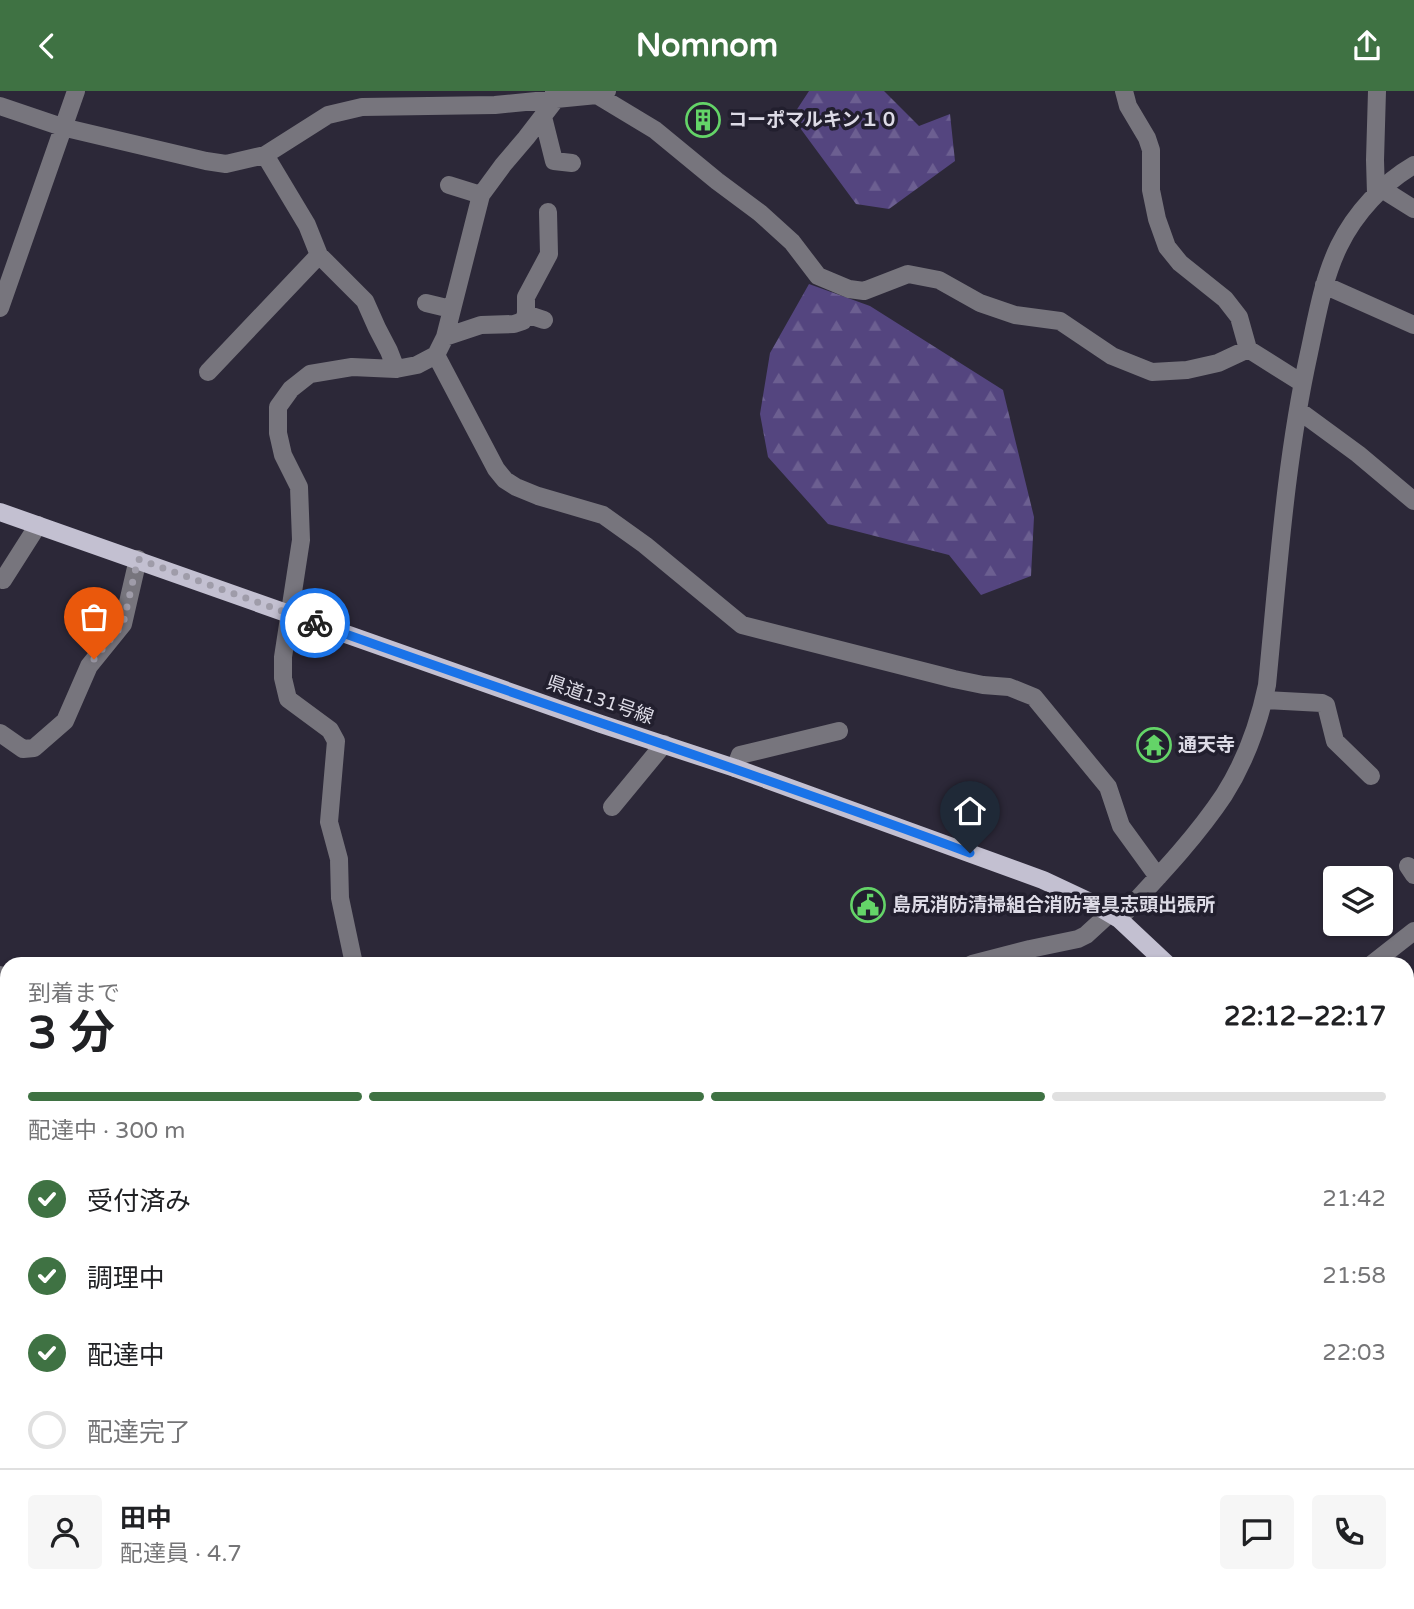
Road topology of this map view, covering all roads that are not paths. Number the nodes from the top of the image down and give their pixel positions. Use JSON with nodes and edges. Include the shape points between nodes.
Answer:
{"nodes":[{"id":1,"x":76,"y":91,"type":"edge"},
{"id":2,"x":1124,"y":91,"type":"edge"},
{"id":3,"x":1377,"y":91,"type":"edge"},
{"id":4,"x":602,"y":93,"type":"edge"},
{"id":5,"x":555,"y":95,"type":"edge"},
{"id":6,"x":0,"y":106,"type":"edge"},
{"id":7,"x":543,"y":117,"type":"junction"},
{"id":8,"x":62,"y":127,"type":"junction"},
{"id":9,"x":265,"y":155,"type":"junction"},
{"id":10,"x":572,"y":163,"type":"dead end"},
{"id":11,"x":1414,"y":165,"type":"edge"},
{"id":12,"x":449,"y":185,"type":"dead end"},
{"id":13,"x":1379,"y":191,"type":"junction"},
{"id":14,"x":481,"y":195,"type":"junction"},
{"id":15,"x":1414,"y":209,"type":"edge"},
{"id":16,"x":548,"y":212,"type":"dead end"},
{"id":17,"x":319,"y":255,"type":"junction"},
{"id":18,"x":1324,"y":285,"type":"junction"},
{"id":19,"x":426,"y":303,"type":"dead end"},
{"id":20,"x":0,"y":308,"type":"edge"},
{"id":21,"x":451,"y":309,"type":"junction"},
{"id":22,"x":526,"y":314,"type":"junction"},
{"id":23,"x":544,"y":320,"type":"dead end"},
{"id":24,"x":1414,"y":325,"type":"edge"},
{"id":25,"x":445,"y":337,"type":"junction"},
{"id":26,"x":1248,"y":349,"type":"junction"},
{"id":27,"x":436,"y":355,"type":"junction"},
{"id":28,"x":396,"y":369,"type":"junction"},
{"id":29,"x":208,"y":372,"type":"dead end"},
{"id":30,"x":1302,"y":383,"type":"junction"},
{"id":31,"x":1298,"y":410,"type":"junction"},
{"id":32,"x":1414,"y":501,"type":"edge"},
{"id":33,"x":0,"y":512,"type":"edge"},
{"id":34,"x":38,"y":525,"type":"junction"},
{"id":35,"x":138,"y":559,"type":"junction"},
{"id":36,"x":0,"y":578,"type":"edge"},
{"id":37,"x":290,"y":614,"type":"junction"},
{"id":38,"x":1264,"y":700,"type":"junction"},
{"id":39,"x":839,"y":731,"type":"dead end"},
{"id":40,"x":0,"y":733,"type":"edge"},
{"id":41,"x":664,"y":744,"type":"junction"},
{"id":42,"x":735,"y":768,"type":"junction"},
{"id":43,"x":1371,"y":776,"type":"dead end"},
{"id":44,"x":612,"y":807,"type":"dead end"},
{"id":45,"x":1158,"y":877,"type":"junction"},
{"id":46,"x":1114,"y":916,"type":"junction"},
{"id":47,"x":1414,"y":931,"type":"edge"},
{"id":48,"x":353,"y":957,"type":"edge"},
{"id":49,"x":999,"y":957,"type":"edge"},
{"id":50,"x":1159,"y":957,"type":"edge"},
{"id":51,"x":1382,"y":957,"type":"edge"}],
"edges":[{"from":1,"to":8,"type":"street"},
{"from":2,"to":26,"type":"street","via":[[1151,149],[1151,190],[1167,247],[1225,299],[1239,317]]},
{"from":3,"to":13,"type":"street"},
{"from":4,"to":5,"type":"street"},
{"from":4,"to":26,"type":"street","via":[[776,226],[818,276],[849,289],[864,291],[908,274],[939,279],[1015,316],[1060,321],[1112,356],[1152,372],[1218,363]]},
{"from":5,"to":7,"type":"street"},
{"from":5,"to":9,"type":"street","via":[[495,105],[362,107],[328,115]]},
{"from":6,"to":8,"type":"street"},
{"from":7,"to":10,"type":"street","via":[[554,161]]},
{"from":7,"to":14,"type":"street"},
{"from":8,"to":9,"type":"street","via":[[226,164]]},
{"from":8,"to":20,"type":"street"},
{"from":9,"to":17,"type":"street"},
{"from":11,"to":13,"type":"street"},
{"from":12,"to":14,"type":"street"},
{"from":13,"to":15,"type":"street"},
{"from":13,"to":18,"type":"street","via":[[1344,236]]},
{"from":14,"to":21,"type":"street"},
{"from":16,"to":22,"type":"street","via":[[549,254],[526,297]]},
{"from":17,"to":28,"type":"street","via":[[365,301]]},
{"from":17,"to":29,"type":"street"},
{"from":18,"to":24,"type":"street"},
{"from":18,"to":30,"type":"street"},
{"from":19,"to":21,"type":"street"},
{"from":21,"to":25,"type":"street"},
{"from":22,"to":23,"type":"street"},
{"from":22,"to":25,"type":"street","via":[[514,324],[481,325]]},
{"from":25,"to":27,"type":"street"},
{"from":26,"to":30,"type":"street"},
{"from":27,"to":28,"type":"street"},
{"from":27,"to":45,"type":"street","via":[[505,480],[538,496],[603,515],[742,625],[954,679],[1009,687],[1034,697],[1108,787],[1121,826]]},
{"from":28,"to":37,"type":"street","via":[[352,367],[310,374],[278,407],[283,455],[299,487],[301,540]]},
{"from":30,"to":31,"type":"street"},
{"from":31,"to":32,"type":"street"},
{"from":31,"to":38,"type":"street"},
{"from":33,"to":34,"type":"main road","name":"県道131号線"},
{"from":34,"to":35,"type":"main road","name":"県道131号線"},
{"from":34,"to":36,"type":"street","via":[[3,580]]},
{"from":35,"to":37,"type":"main road","name":"県道131号線"},
{"from":35,"to":40,"type":"street","via":[[123,624],[89,666],[65,721],[34,748],[23,748]]},
{"from":37,"to":41,"type":"main road","name":"県道131号線"},
{"from":37,"to":48,"type":"street","via":[[283,657],[285,693],[330,730],[336,741],[329,822],[339,859],[340,898]]},
{"from":38,"to":43,"type":"street","via":[[1325,705],[1335,741]]},
{"from":38,"to":45,"type":"street","via":[[1224,795]]},
{"from":39,"to":42,"type":"street","via":[[740,755]]},
{"from":41,"to":42,"type":"main road","name":"県道131号線"},
{"from":41,"to":44,"type":"street"},
{"from":42,"to":46,"type":"main road","name":"県道131号線","via":[[1044,880]]},
{"from":45,"to":46,"type":"street"},
{"from":46,"to":49,"type":"street","via":[[1078,939]]},
{"from":46,"to":50,"type":"main road","name":"県道131号線"},
{"from":47,"to":51,"type":"street"}]}
